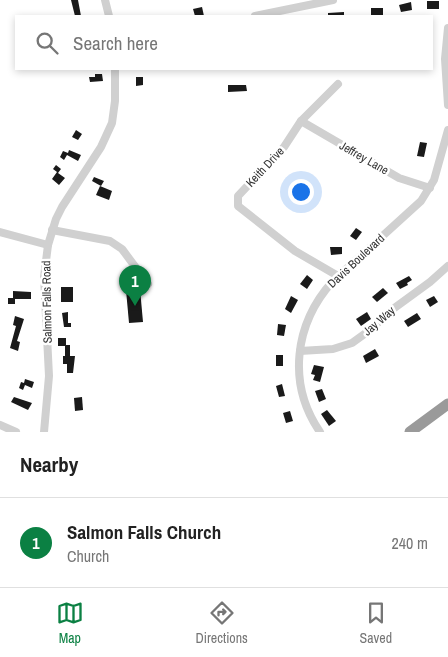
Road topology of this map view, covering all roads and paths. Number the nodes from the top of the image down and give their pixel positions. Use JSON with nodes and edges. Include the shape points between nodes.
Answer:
{"nodes":[{"id":1,"x":105,"y":0,"type":"edge"},
{"id":2,"x":333,"y":0,"type":"edge"},
{"id":3,"x":109,"y":15,"type":"edge"},
{"id":4,"x":260,"y":15,"type":"edge"},
{"id":5,"x":448,"y":28,"type":"edge"},
{"id":6,"x":115,"y":70,"type":"edge"},
{"id":7,"x":338,"y":84,"type":"dead end"},
{"id":8,"x":448,"y":93,"type":"edge"},
{"id":9,"x":448,"y":105,"type":"edge"},
{"id":10,"x":301,"y":121,"type":"junction"},
{"id":11,"x":448,"y":130,"type":"edge"},
{"id":12,"x":430,"y":188,"type":"junction"},
{"id":13,"x":52,"y":230,"type":"junction"},
{"id":14,"x":0,"y":232,"type":"edge"},
{"id":15,"x":48,"y":245,"type":"junction"},
{"id":16,"x":448,"y":266,"type":"edge"},
{"id":17,"x":338,"y":276,"type":"junction"},
{"id":18,"x":148,"y":284,"type":"dead end"},
{"id":19,"x":300,"y":351,"type":"junction"},
{"id":20,"x":448,"y":404,"type":"edge"},
{"id":21,"x":0,"y":425,"type":"edge"},
{"id":22,"x":16,"y":432,"type":"edge"},
{"id":23,"x":44,"y":432,"type":"edge"},
{"id":24,"x":320,"y":432,"type":"edge"},
{"id":25,"x":410,"y":432,"type":"edge"}],
"edges":[{"from":1,"to":3,"type":"street"},
{"from":2,"to":4,"type":"street"},
{"from":5,"to":8,"type":"street","via":[[445,59]]},
{"from":6,"to":13,"type":"street","name":"Salmon Falls Road","via":[[116,101],[112,123],[102,147],[68,196]]},
{"from":7,"to":10,"type":"street","name":"Keith Drive"},
{"from":8,"to":9,"type":"street"},
{"from":10,"to":12,"type":"street","name":"Jeffrey Lane","via":[[399,178]]},
{"from":10,"to":17,"type":"street","name":"Keith Drive","via":[[284,147],[238,196],[238,206],[296,251]]},
{"from":11,"to":12,"type":"street","name":"Davis Boulevard"},
{"from":12,"to":17,"type":"street","name":"Davis Boulevard","via":[[416,207]]},
{"from":13,"to":15,"type":"street","name":"Salmon Falls Road"},
{"from":13,"to":18,"type":"street","via":[[110,241],[122,249]]},
{"from":14,"to":15,"type":"street"},
{"from":15,"to":23,"type":"street","name":"Salmon Falls Road","via":[[44,277],[49,376]]},
{"from":16,"to":19,"type":"street","name":"Jay Way","via":[[352,343],[333,350]]},
{"from":17,"to":19,"type":"street","name":"Davis Boulevard","via":[[313,308]]},
{"from":19,"to":24,"type":"street","name":"Davis Boulevard","via":[[303,400]]},
{"from":20,"to":25,"type":"highway"},
{"from":21,"to":22,"type":"street"}]}
